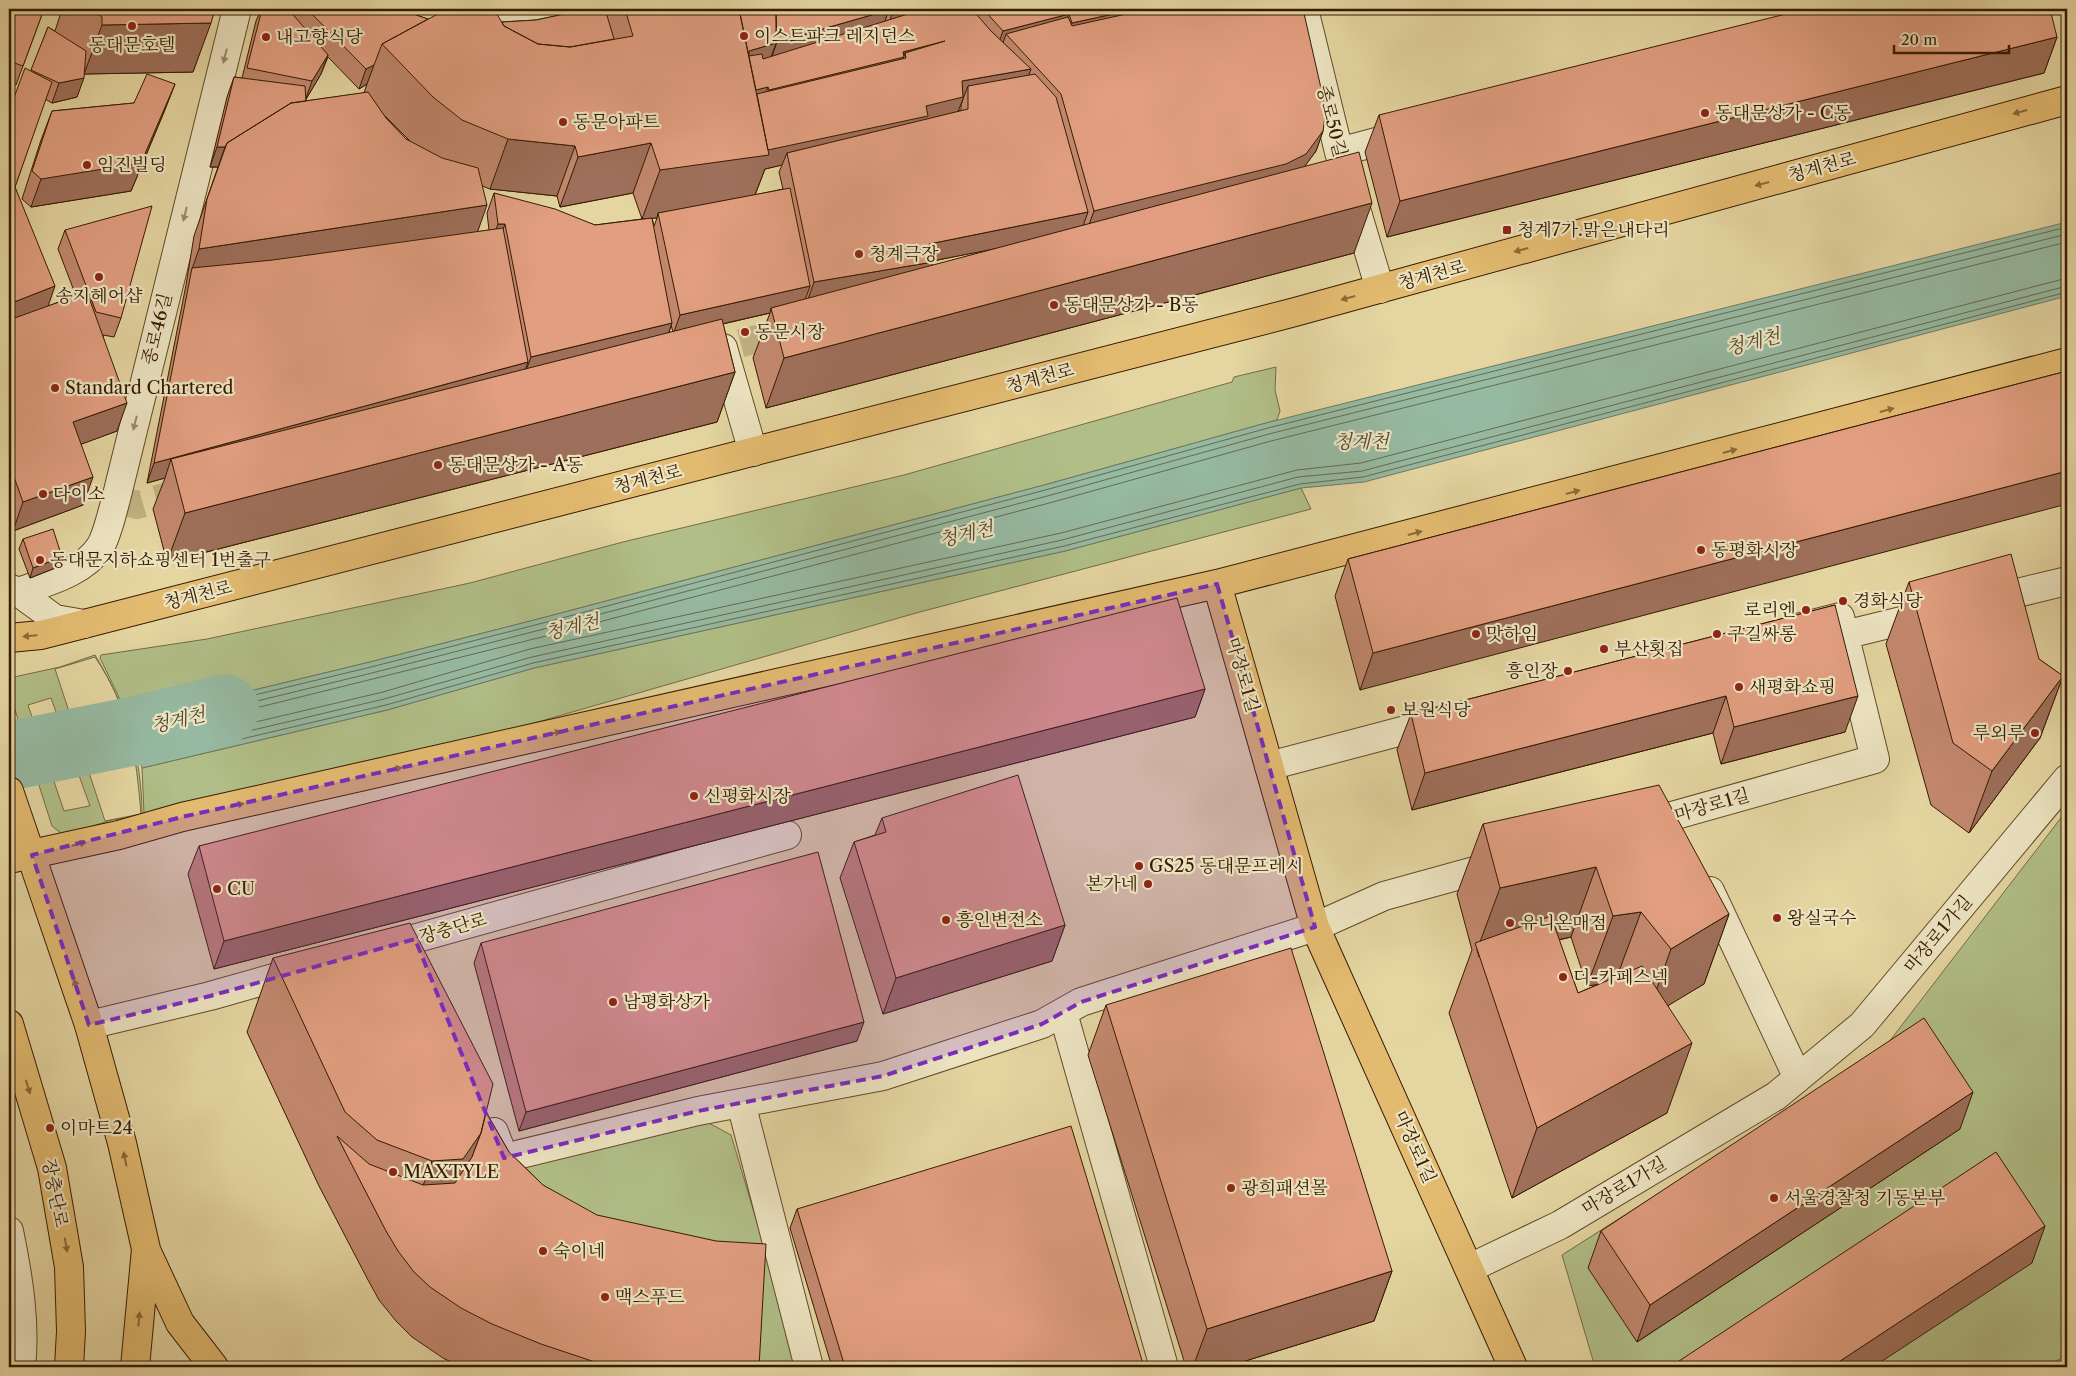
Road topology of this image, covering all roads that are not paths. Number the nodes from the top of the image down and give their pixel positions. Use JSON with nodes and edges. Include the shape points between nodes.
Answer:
{"nodes":[{"id":1,"x":237,"y":9,"type":"edge"},
{"id":2,"x":574,"y":9,"type":"edge"},
{"id":3,"x":1304,"y":9,"type":"edge"},
{"id":4,"x":456,"y":27,"type":"edge"},
{"id":5,"x":2067,"y":100,"type":"edge"},
{"id":6,"x":1434,"y":127,"type":"edge"},
{"id":7,"x":1339,"y":152,"type":"junction"},
{"id":8,"x":1380,"y":289,"type":"junction"},
{"id":9,"x":723,"y":348,"type":"edge"},
{"id":10,"x":2067,"y":362,"type":"edge"},
{"id":11,"x":754,"y":452,"type":"junction"},
{"id":12,"x":2067,"y":580,"type":"edge"},
{"id":13,"x":1217,"y":584,"type":"junction"},
{"id":14,"x":14,"y":590,"type":"edge"},
{"id":15,"x":84,"y":624,"type":"junction"},
{"id":16,"x":1774,"y":634,"type":"edge"},
{"id":17,"x":1844,"y":635,"type":"junction"},
{"id":18,"x":9,"y":638,"type":"edge"},
{"id":19,"x":1460,"y":716,"type":"edge"},
{"id":20,"x":1269,"y":766,"type":"junction"},
{"id":21,"x":2067,"y":779,"type":"edge"},
{"id":22,"x":9,"y":791,"type":"edge"},
{"id":23,"x":1674,"y":816,"type":"junction"},
{"id":24,"x":1618,"y":831,"type":"edge"},
{"id":25,"x":787,"y":834,"type":"dead end"},
{"id":26,"x":1687,"y":843,"type":"edge"},
{"id":27,"x":20,"y":857,"type":"edge"},
{"id":28,"x":1524,"y":857,"type":"edge"},
{"id":29,"x":1700,"y":870,"type":"edge"},
{"id":30,"x":1315,"y":927,"type":"junction"},
{"id":31,"x":414,"y":939,"type":"junction"},
{"id":32,"x":358,"y":954,"type":"edge"},
{"id":33,"x":330,"y":962,"type":"edge"},
{"id":34,"x":426,"y":966,"type":"edge"},
{"id":35,"x":1063,"y":1013,"type":"junction"},
{"id":36,"x":9,"y":1025,"type":"edge"},
{"id":37,"x":89,"y":1025,"type":"junction"},
{"id":38,"x":9,"y":1031,"type":"edge"},
{"id":39,"x":1798,"y":1078,"type":"junction"},
{"id":40,"x":741,"y":1103,"type":"junction"},
{"id":41,"x":486,"y":1113,"type":"edge"},
{"id":42,"x":9,"y":1231,"type":"edge"},
{"id":43,"x":146,"y":1249,"type":"junction"},
{"id":44,"x":12,"y":1259,"type":"edge"},
{"id":45,"x":1470,"y":1268,"type":"junction"},
{"id":46,"x":21,"y":1367,"type":"edge"},
{"id":47,"x":69,"y":1367,"type":"edge"},
{"id":48,"x":135,"y":1367,"type":"edge"},
{"id":49,"x":214,"y":1367,"type":"edge"},
{"id":50,"x":809,"y":1367,"type":"edge"},
{"id":51,"x":1164,"y":1367,"type":"edge"},
{"id":52,"x":1513,"y":1367,"type":"edge"}],
"edges":[{"from":1,"to":14,"type":"street","name":"종로46길","one_way":true,"via":[[116,499],[101,546],[91,558],[65,575]]},
{"from":2,"to":4,"type":"street","via":[[484,29]]},
{"from":3,"to":7,"type":"street","name":"종로50길"},
{"from":5,"to":8,"type":"main road","name":"청계천로","one_way":true},
{"from":6,"to":7,"type":"street"},
{"from":7,"to":8,"type":"street","name":"종로50길"},
{"from":8,"to":11,"type":"main road","name":"청계천로","one_way":true},
{"from":9,"to":11,"type":"street"},
{"from":13,"to":10,"type":"main road","one_way":true},
{"from":11,"to":15,"type":"main road","name":"청계천로"},
{"from":12,"to":17,"type":"street"},
{"from":13,"to":20,"type":"main road","name":"마장로1길"},
{"from":27,"to":13,"type":"main road","one_way":true,"via":[[192,815]]},
{"from":14,"to":15,"type":"street","via":[[56,619]]},
{"from":15,"to":18,"type":"main road","name":"청계천로","one_way":true,"via":[[41,635]]},
{"from":16,"to":17,"type":"street","name":"마장로1길","via":[[1840,617]]},
{"from":17,"to":23,"type":"street","name":"마장로1길","via":[[1875,760]]},
{"from":19,"to":20,"type":"street"},
{"from":20,"to":30,"type":"main road","name":"마장로1길"},
{"from":21,"to":39,"type":"street","name":"마장로1가길","via":[[1862,1026]]},
{"from":22,"to":27,"type":"main road"},
{"from":23,"to":24,"type":"street","name":"마장로1길"},
{"from":23,"to":26,"type":"street"},
{"from":25,"to":31,"type":"street","name":"장충단로"},
{"from":37,"to":27,"type":"main road","one_way":true},
{"from":28,"to":30,"type":"street","via":[[1384,896]]},
{"from":29,"to":39,"type":"street"},
{"from":30,"to":35,"type":"street","via":[[1081,1002]]},
{"from":30,"to":45,"type":"main road","name":"마장로1길"},
{"from":31,"to":32,"type":"street","name":"장충단로"},
{"from":31,"to":34,"type":"street"},
{"from":33,"to":37,"type":"street","via":[[210,996]]},
{"from":35,"to":40,"type":"street","via":[[1042,1024],[883,1076]]},
{"from":35,"to":51,"type":"street"},
{"from":36,"to":38,"type":"street"},
{"from":36,"to":47,"type":"main road","name":"장충단로","one_way":true,"via":[[52,1168],[62,1222],[69,1267]]},
{"from":43,"to":37,"type":"main road","one_way":true,"via":[[122,1143]]},
{"from":39,"to":45,"type":"street","name":"마장로1가길","via":[[1776,1096],[1560,1224]]},
{"from":40,"to":41,"type":"street","via":[[504,1158]]},
{"from":40,"to":50,"type":"street"},
{"from":42,"to":44,"type":"street"},
{"from":48,"to":43,"type":"main road","one_way":true},
{"from":43,"to":49,"type":"main road","via":[[180,1323]]},
{"from":44,"to":46,"type":"street","via":[[22,1318]]},
{"from":45,"to":52,"type":"main road","name":"마장로1길"}]}
